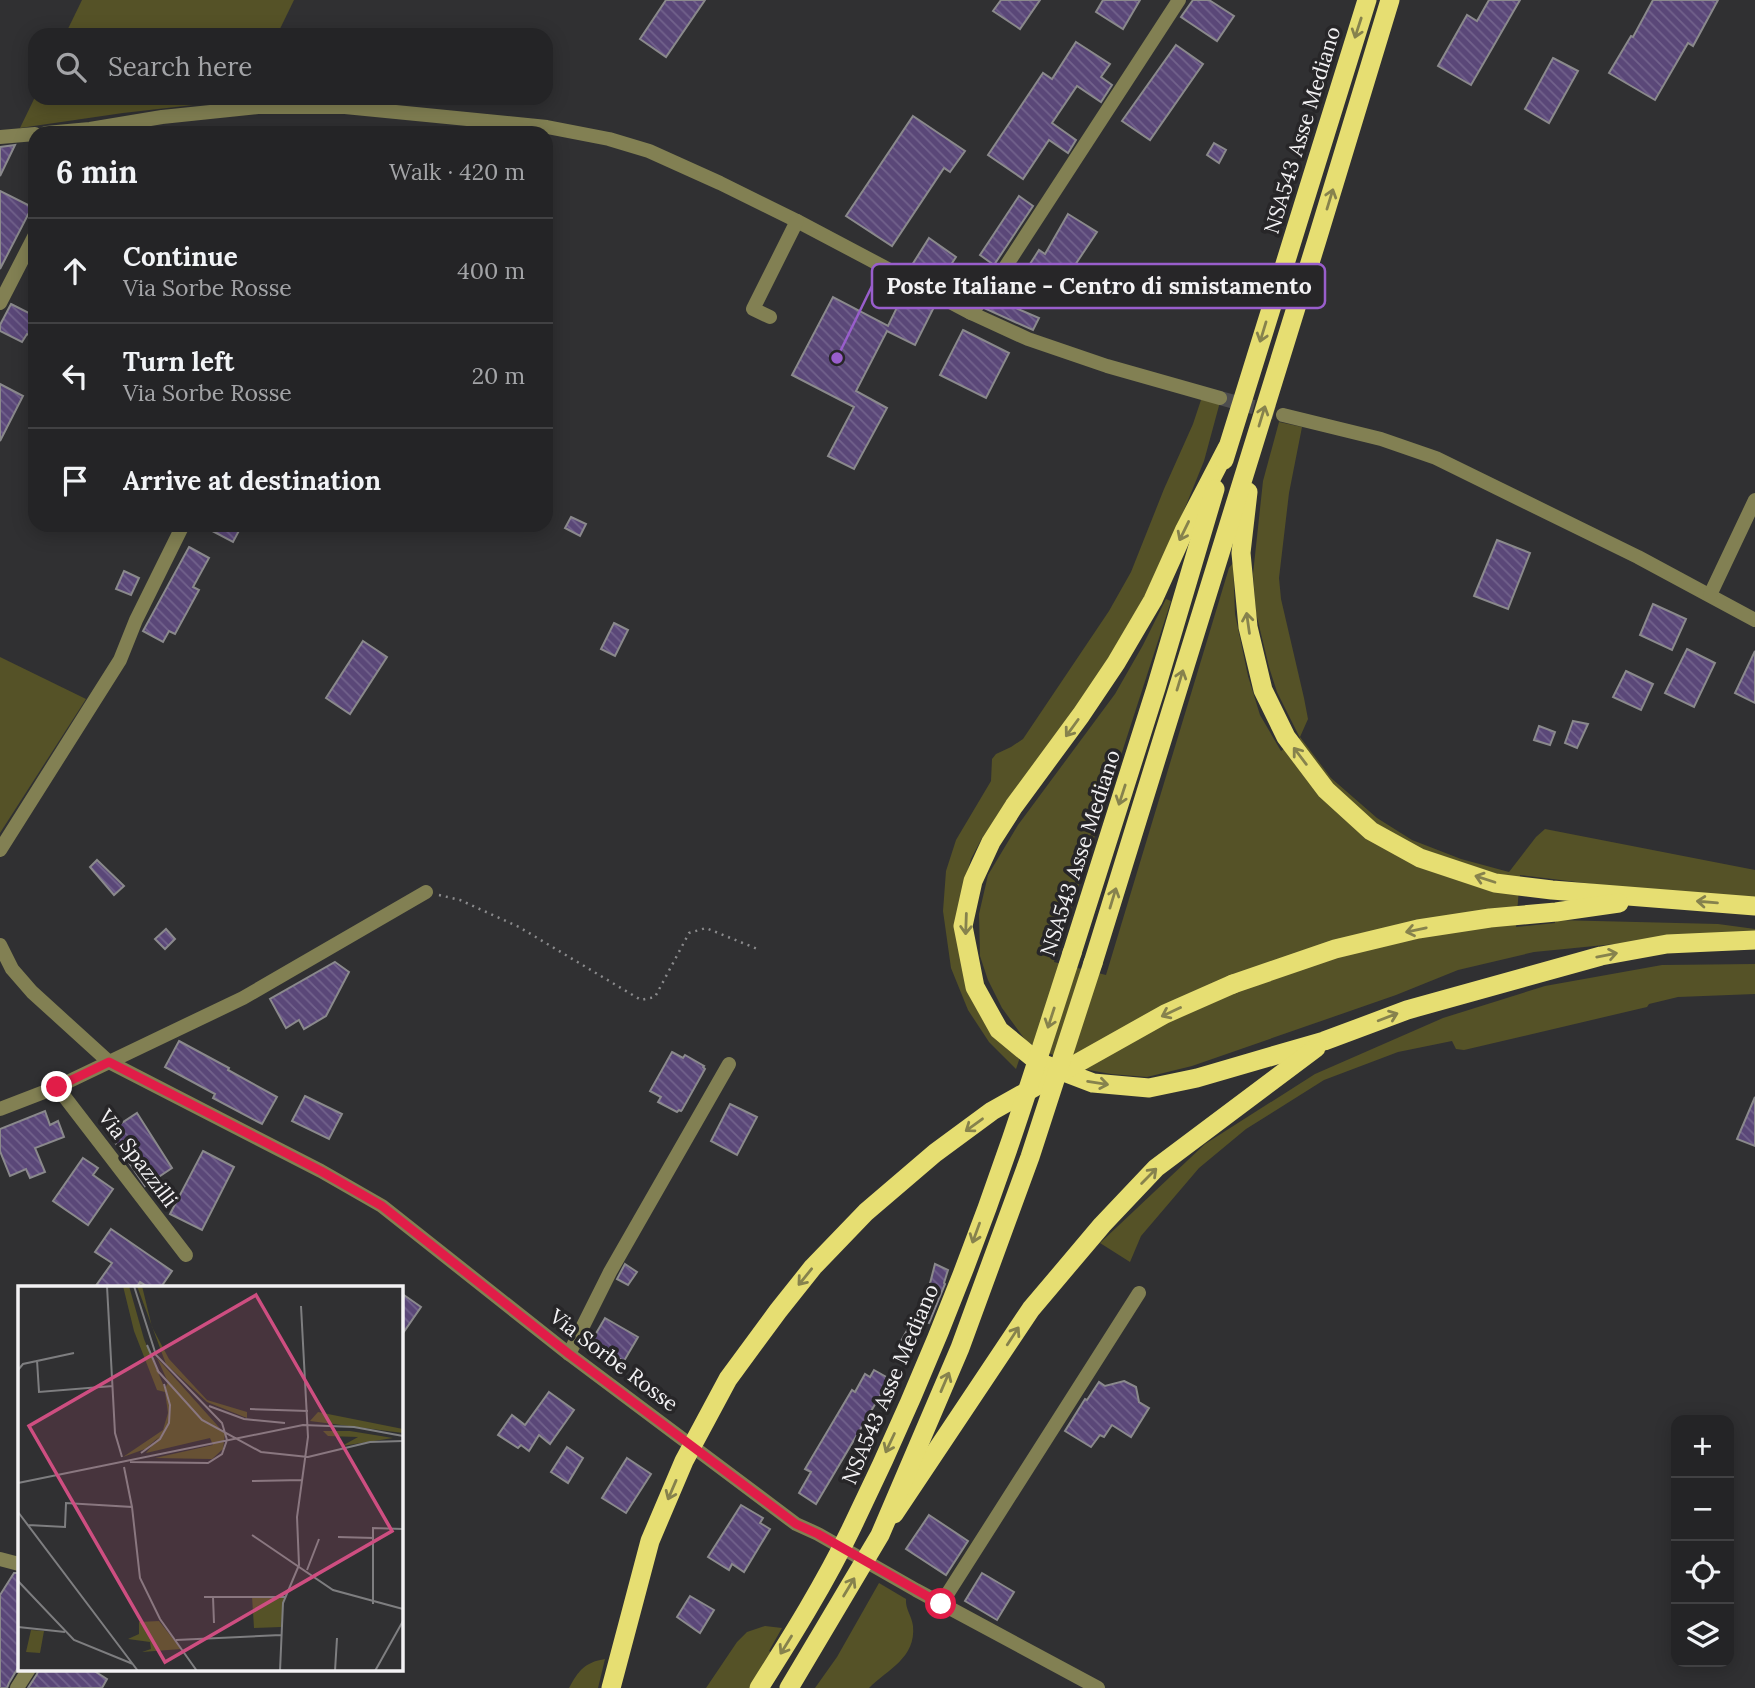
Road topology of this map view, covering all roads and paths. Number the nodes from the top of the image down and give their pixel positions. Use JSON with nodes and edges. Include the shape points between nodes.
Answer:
{"nodes":[{"id":1,"x":1179,"y":0,"type":"edge"},
{"id":2,"x":1367,"y":0,"type":"edge"},
{"id":3,"x":1390,"y":0,"type":"edge"},
{"id":4,"x":115,"y":126,"type":"edge"},
{"id":5,"x":537,"y":126,"type":"edge"},
{"id":6,"x":553,"y":128,"type":"edge"},
{"id":7,"x":28,"y":135,"type":"edge"},
{"id":8,"x":0,"y":137,"type":"edge"},
{"id":9,"x":797,"y":221,"type":"junction"},
{"id":10,"x":28,"y":249,"type":"edge"},
{"id":11,"x":0,"y":303,"type":"edge"},
{"id":12,"x":971,"y":313,"type":"junction"},
{"id":13,"x":771,"y":317,"type":"dead end"},
{"id":14,"x":1220,"y":398,"type":"tunnel mouth"},
{"id":15,"x":1283,"y":415,"type":"tunnel mouth"},
{"id":16,"x":1254,"y":442,"type":"junction"},
{"id":17,"x":1227,"y":448,"type":"junction"},
{"id":18,"x":1755,"y":500,"type":"edge"},
{"id":19,"x":180,"y":532,"type":"edge"},
{"id":20,"x":1710,"y":595,"type":"junction"},
{"id":21,"x":1755,"y":620,"type":"edge"},
{"id":22,"x":0,"y":850,"type":"edge"},
{"id":23,"x":426,"y":892,"type":"joint"},
{"id":24,"x":1658,"y":898,"type":"junction"},
{"id":25,"x":1755,"y":906,"type":"edge"},
{"id":26,"x":1755,"y":940,"type":"edge"},
{"id":27,"x":0,"y":944,"type":"edge"},
{"id":28,"x":760,"y":950,"type":"dead end"},
{"id":29,"x":1324,"y":1041,"type":"junction"},
{"id":30,"x":109,"y":1062,"type":"junction"},
{"id":31,"x":729,"y":1064,"type":"dead end"},
{"id":32,"x":57,"y":1087,"type":"junction"},
{"id":33,"x":0,"y":1109,"type":"edge"},
{"id":34,"x":186,"y":1255,"type":"dead end"},
{"id":35,"x":1139,"y":1293,"type":"dead end"},
{"id":36,"x":569,"y":1354,"type":"junction"},
{"id":37,"x":880,"y":1535,"type":"junction"},
{"id":38,"x":0,"y":1559,"type":"edge"},
{"id":39,"x":18,"y":1563,"type":"edge"},
{"id":40,"x":941,"y":1604,"type":"junction"},
{"id":41,"x":28,"y":1670,"type":"edge"},
{"id":42,"x":17,"y":1688,"type":"edge"},
{"id":43,"x":611,"y":1688,"type":"edge"},
{"id":44,"x":759,"y":1688,"type":"edge"},
{"id":45,"x":789,"y":1688,"type":"edge"},
{"id":46,"x":1098,"y":1688,"type":"edge"}],
"edges":[{"from":1,"to":12,"type":"street"},
{"from":2,"to":17,"type":"highway","name":"NSA543 Asse Mediano","one_way":true},
{"from":16,"to":3,"type":"highway","name":"NSA543 Asse Mediano","one_way":true},
{"from":4,"to":5,"type":"street","via":[[258,107],[345,107]]},
{"from":6,"to":9,"type":"street","via":[[649,150]]},
{"from":7,"to":8,"type":"street"},
{"from":9,"to":12,"type":"street"},
{"from":9,"to":13,"type":"street","via":[[753,309]]},
{"from":10,"to":11,"type":"street"},
{"from":12,"to":14,"type":"street","via":[[1028,339],[1107,366]]},
{"from":15,"to":20,"type":"street","via":[[1436,458]]},
{"from":24,"to":16,"type":"highway","one_way":true,"via":[[1495,883],[1420,858],[1371,831],[1325,790],[1286,737],[1263,690],[1248,627],[1241,553]]},
{"from":37,"to":16,"type":"highway","name":"NSA543 Asse Mediano","one_way":true,"bridge":true,"via":[[964,1336],[1030,1157]]},
{"from":17,"to":29,"type":"highway","one_way":true,"via":[[1153,600],[1116,663],[991,842],[973,881],[963,926],[975,987],[999,1030],[1038,1062],[1093,1083],[1149,1088]]},
{"from":17,"to":44,"type":"highway","name":"NSA543 Asse Mediano","one_way":true,"bridge":true,"via":[[1072,953],[957,1284],[851,1529]]},
{"from":18,"to":20,"type":"street"},
{"from":19,"to":22,"type":"street","via":[[120,660]]},
{"from":20,"to":21,"type":"street"},
{"from":23,"to":28,"type":"path","via":[[460,900],[519,927],[641,1000],[655,996],[689,933],[706,928]]},
{"from":23,"to":30,"type":"street","via":[[243,998]]},
{"from":25,"to":24,"type":"highway","one_way":true},
{"from":24,"to":43,"type":"highway","one_way":true,"bridge":true,"via":[[1418,929],[1335,949],[1233,984],[1107,1045],[992,1111],[935,1153],[866,1212],[813,1268],[728,1379],[684,1461],[650,1541]]},
{"from":29,"to":26,"type":"highway","one_way":true,"via":[[1407,1010],[1601,956],[1667,944]]},
{"from":27,"to":30,"type":"street","name":"Via Sorbe Rosse","via":[[32,992]]},
{"from":37,"to":29,"type":"highway","one_way":true,"bridge":true,"via":[[1031,1310],[1102,1225],[1156,1168]]},
{"from":30,"to":32,"type":"street"},
{"from":30,"to":36,"type":"street","name":"Via Sorbe Rosse","via":[[382,1206]]},
{"from":31,"to":36,"type":"street","via":[[610,1272]]},
{"from":32,"to":33,"type":"street"},
{"from":32,"to":34,"type":"street","name":"Via Spazzilli"},
{"from":35,"to":40,"type":"street"},
{"from":36,"to":40,"type":"street","name":"Via Sorbe Rosse","via":[[796,1524]]},
{"from":45,"to":37,"type":"highway","name":"NSA543 Asse Mediano","one_way":true,"bridge":true},
{"from":38,"to":39,"type":"street"},
{"from":40,"to":46,"type":"street","name":"Via Sorbe Rosse"},
{"from":41,"to":42,"type":"street"}]}
